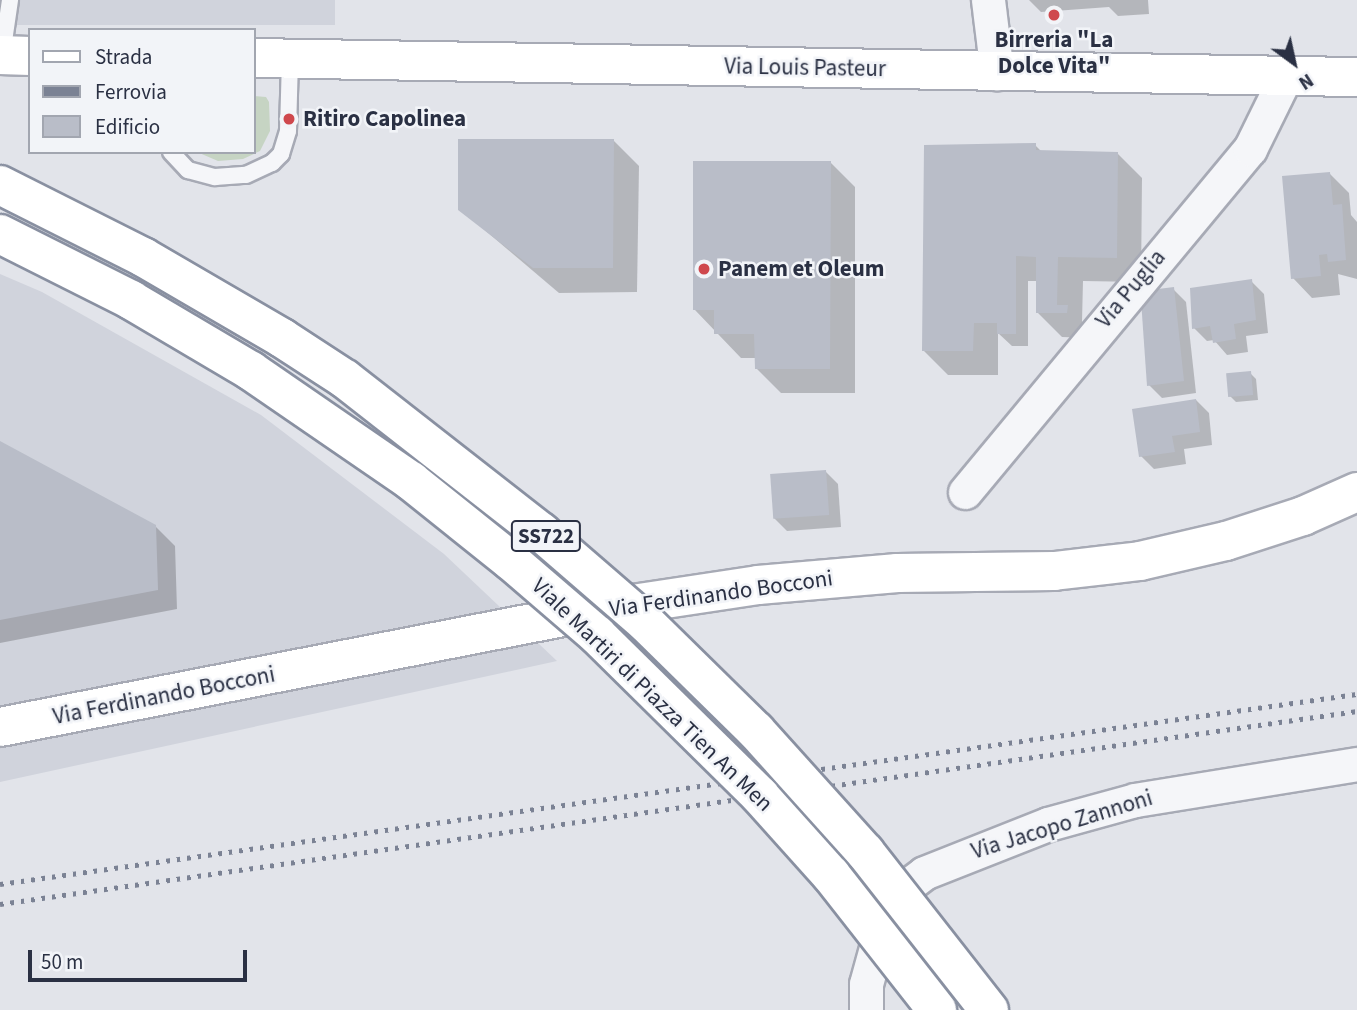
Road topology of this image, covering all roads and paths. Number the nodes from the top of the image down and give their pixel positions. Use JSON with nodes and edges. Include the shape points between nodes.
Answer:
{"nodes":[{"id":1,"x":10,"y":0,"type":"edge"},
{"id":2,"x":988,"y":0,"type":"edge"},
{"id":3,"x":11,"y":55,"type":"edge"},
{"id":4,"x":272,"y":58,"type":"edge"},
{"id":5,"x":997,"y":73,"type":"junction"},
{"id":6,"x":1357,"y":77,"type":"edge"},
{"id":7,"x":1284,"y":78,"type":"junction"},
{"id":8,"x":173,"y":154,"type":"edge"},
{"id":9,"x":0,"y":185,"type":"edge"},
{"id":10,"x":0,"y":234,"type":"edge"},
{"id":11,"x":965,"y":492,"type":"dead end"},
{"id":12,"x":1357,"y":492,"type":"edge"},
{"id":13,"x":0,"y":727,"type":"edge"},
{"id":14,"x":1357,"y":764,"type":"edge"},
{"id":15,"x":866,"y":1010,"type":"edge"},
{"id":16,"x":937,"y":1010,"type":"edge"},
{"id":17,"x":989,"y":1010,"type":"edge"}],
"edges":[{"from":1,"to":3,"type":"lane"},
{"from":2,"to":5,"type":"street"},
{"from":4,"to":5,"type":"main road","name":"Via Louis Pasteur"},
{"from":4,"to":8,"type":"lane","via":[[288,131],[281,154],[272,163],[246,175],[215,177],[188,170]]},
{"from":5,"to":7,"type":"main road","name":"Via Louis Pasteur"},
{"from":6,"to":7,"type":"main road","name":"Via Louis Pasteur"},
{"from":7,"to":11,"type":"street","name":"Via Puglia","via":[[1250,149]]},
{"from":9,"to":17,"type":"main road","name":"Viale Martiri di Piazza Tien An Men","number":"SS722","bridge":true,"via":[[143,257],[303,352],[345,379],[541,532],[646,623],[765,740],[865,852]]},
{"from":10,"to":16,"type":"main road","name":"Viale Martiri di Piazza Tien An Men","number":"SS722","bridge":true,"via":[[120,295],[251,370],[411,481],[511,561],[597,635],[760,796],[831,875]]},
{"from":12,"to":13,"type":"main road","name":"Via Ferdinando Bocconi","via":[[1303,516],[1226,541],[1140,561],[1054,571],[897,573],[758,585],[618,606]]},
{"from":14,"to":15,"type":"street","name":"Via Jacopo Zannoni","via":[[1135,800],[1048,824],[934,868],[903,889],[885,915],[866,984]]}]}
